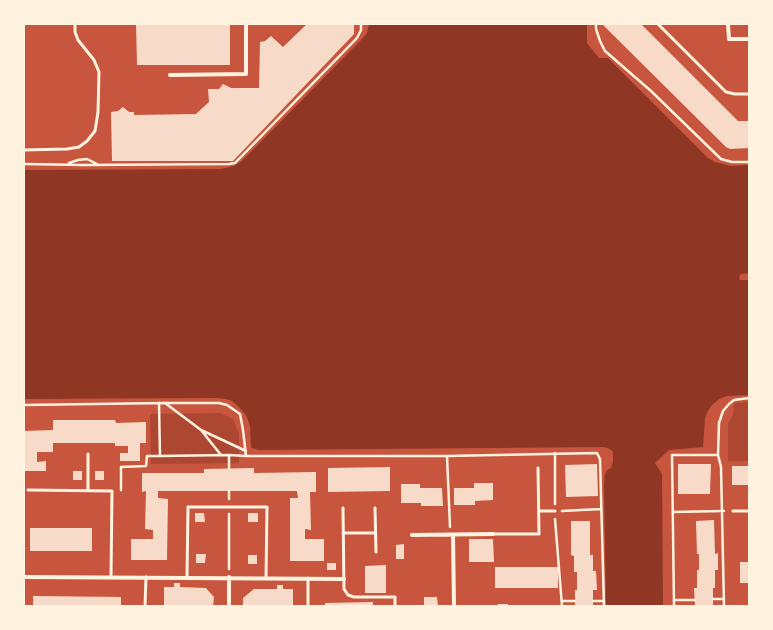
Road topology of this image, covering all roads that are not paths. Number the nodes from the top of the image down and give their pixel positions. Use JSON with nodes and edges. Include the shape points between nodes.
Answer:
{"nodes":[{"id":1,"x":75,"y":24,"type":"edge"},
{"id":2,"x":246,"y":24,"type":"edge"},
{"id":3,"x":658,"y":24,"type":"edge"},
{"id":4,"x":728,"y":24,"type":"edge"},
{"id":5,"x":749,"y":39,"type":"edge"},
{"id":6,"x":170,"y":75,"type":"dead end"},
{"id":7,"x":749,"y":94,"type":"edge"},
{"id":8,"x":24,"y":150,"type":"edge"},
{"id":9,"x":88,"y":454,"type":"dead end"},
{"id":10,"x":538,"y":468,"type":"dead end"},
{"id":11,"x":28,"y":490,"type":"dead end"},
{"id":12,"x":88,"y":490,"type":"junction"},
{"id":13,"x":343,"y":508,"type":"dead end"},
{"id":14,"x":375,"y":508,"type":"dead end"},
{"id":15,"x":539,"y":511,"type":"junction"},
{"id":16,"x":555,"y":511,"type":"road end"},
{"id":17,"x":749,"y":511,"type":"edge"},
{"id":18,"x":733,"y":512,"type":"dead end"},
{"id":19,"x":343,"y":533,"type":"junction"},
{"id":20,"x":376,"y":533,"type":"junction"},
{"id":21,"x":493,"y":534,"type":"joint"},
{"id":22,"x":412,"y":535,"type":"dead end"},
{"id":23,"x":453,"y":535,"type":"junction"},
{"id":24,"x":376,"y":552,"type":"dead end"},
{"id":25,"x":24,"y":577,"type":"edge"},
{"id":26,"x":111,"y":577,"type":"junction"},
{"id":27,"x":146,"y":577,"type":"junction"},
{"id":28,"x":187,"y":577,"type":"junction"},
{"id":29,"x":229,"y":577,"type":"junction"},
{"id":30,"x":266,"y":578,"type":"junction"},
{"id":31,"x":308,"y":578,"type":"junction"},
{"id":32,"x":344,"y":578,"type":"junction"},
{"id":33,"x":146,"y":606,"type":"edge"},
{"id":34,"x":229,"y":606,"type":"edge"},
{"id":35,"x":308,"y":606,"type":"edge"},
{"id":36,"x":396,"y":606,"type":"edge"},
{"id":37,"x":454,"y":606,"type":"edge"}],
"edges":[{"from":1,"to":8,"type":"lane","via":[[78,40],[94,60],[99,72],[95,131],[88,141],[79,147]]},
{"from":2,"to":6,"type":"street","via":[[246,74]]},
{"from":3,"to":7,"type":"lane","via":[[726,92]]},
{"from":4,"to":5,"type":"street","via":[[729,39]]},
{"from":9,"to":12,"type":"lane"},
{"from":10,"to":15,"type":"lane"},
{"from":11,"to":12,"type":"lane"},
{"from":12,"to":26,"type":"lane","via":[[112,491]]},
{"from":13,"to":19,"type":"lane"},
{"from":14,"to":20,"type":"lane"},
{"from":15,"to":16,"type":"lane"},
{"from":15,"to":21,"type":"lane","via":[[539,534]]},
{"from":17,"to":18,"type":"lane"},
{"from":19,"to":20,"type":"lane"},
{"from":19,"to":32,"type":"lane"},
{"from":20,"to":24,"type":"lane"},
{"from":21,"to":23,"type":"street"},
{"from":22,"to":23,"type":"street"},
{"from":23,"to":37,"type":"street"},
{"from":25,"to":26,"type":"street"},
{"from":26,"to":27,"type":"street"},
{"from":27,"to":28,"type":"street"},
{"from":27,"to":33,"type":"lane"},
{"from":28,"to":29,"type":"street"},
{"from":28,"to":30,"type":"lane","via":[[188,507],[267,507]]},
{"from":29,"to":30,"type":"street"},
{"from":29,"to":34,"type":"street"},
{"from":30,"to":31,"type":"street"},
{"from":31,"to":32,"type":"street"},
{"from":31,"to":35,"type":"lane"},
{"from":32,"to":36,"type":"lane","via":[[344,589],[348,595],[395,597]]}]}
